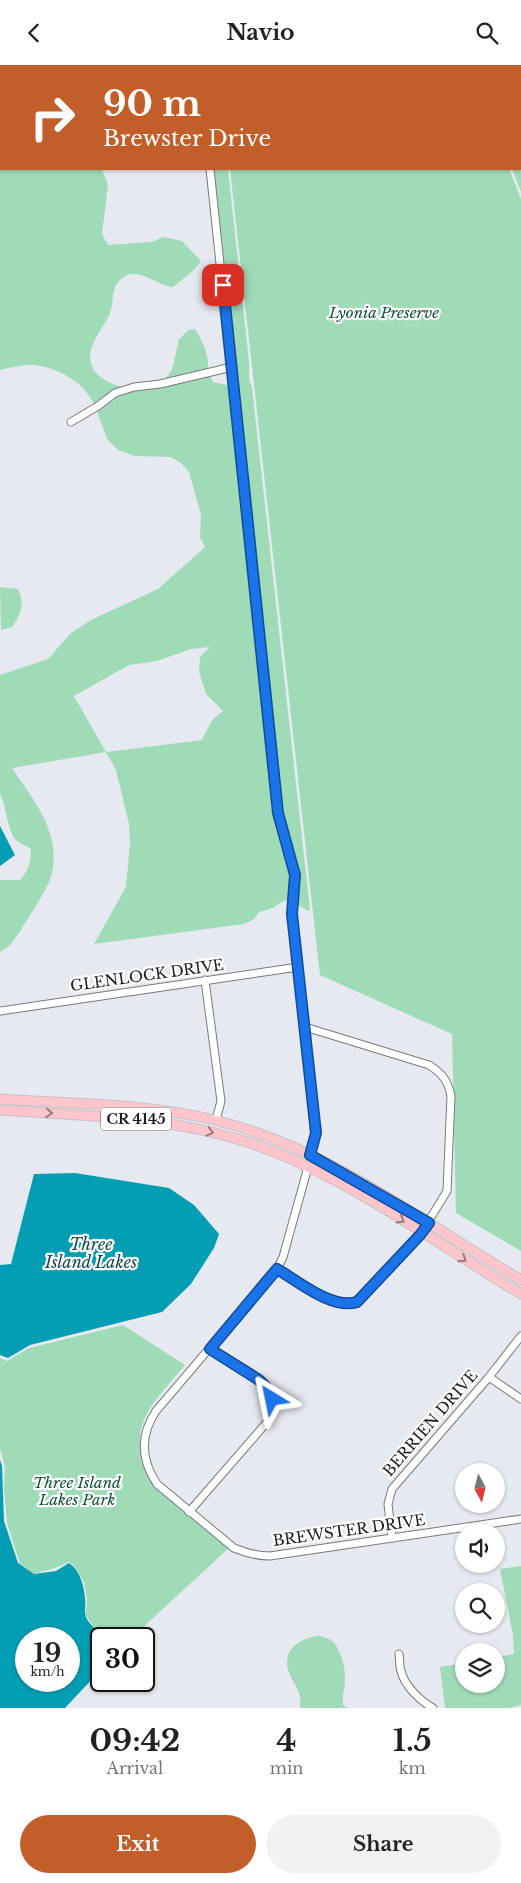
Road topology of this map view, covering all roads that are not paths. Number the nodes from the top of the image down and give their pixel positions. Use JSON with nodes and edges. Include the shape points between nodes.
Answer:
{"nodes":[{"id":1,"x":210,"y":170,"type":"edge"},
{"id":2,"x":232,"y":367,"type":"junction"},
{"id":3,"x":71,"y":422,"type":"dead end"},
{"id":4,"x":298,"y":967,"type":"junction"},
{"id":5,"x":205,"y":980,"type":"junction"},
{"id":6,"x":0,"y":1011,"type":"edge"},
{"id":7,"x":305,"y":1027,"type":"junction"},
{"id":8,"x":0,"y":1099,"type":"edge"},
{"id":9,"x":0,"y":1110,"type":"edge"},
{"id":10,"x":216,"y":1120,"type":"junction"},
{"id":11,"x":310,"y":1155,"type":"junction"},
{"id":12,"x":291,"y":1160,"type":"junction"},
{"id":13,"x":308,"y":1167,"type":"junction"},
{"id":14,"x":429,"y":1223,"type":"junction"},
{"id":15,"x":422,"y":1232,"type":"junction"},
{"id":16,"x":277,"y":1269,"type":"junction"},
{"id":17,"x":521,"y":1280,"type":"edge"},
{"id":18,"x":521,"y":1294,"type":"edge"},
{"id":19,"x":521,"y":1336,"type":"edge"},
{"id":20,"x":210,"y":1349,"type":"junction"},
{"id":21,"x":488,"y":1377,"type":"junction"},
{"id":22,"x":521,"y":1399,"type":"edge"},
{"id":23,"x":189,"y":1512,"type":"junction"},
{"id":24,"x":521,"y":1519,"type":"edge"},
{"id":25,"x":392,"y":1538,"type":"junction"},
{"id":26,"x":399,"y":1654,"type":"dead end"},
{"id":27,"x":432,"y":1708,"type":"edge"}],
"edges":[{"from":1,"to":2,"type":"street"},
{"from":2,"to":3,"type":"street","via":[[115,393]]},
{"from":2,"to":4,"type":"street","via":[[278,813],[295,875],[292,914]]},
{"from":4,"to":5,"type":"street","name":"GLENLOCK DRIVE"},
{"from":4,"to":7,"type":"street"},
{"from":5,"to":6,"type":"street","name":"GLENLOCK DRIVE"},
{"from":5,"to":10,"type":"street","via":[[221,1101]]},
{"from":7,"to":11,"type":"street","via":[[316,1133]]},
{"from":7,"to":14,"type":"street","via":[[429,1065],[448,1081],[451,1096],[447,1191]]},
{"from":8,"to":10,"type":"main road","number":"CR 4145","via":[[147,1109]]},
{"from":9,"to":12,"type":"main road","number":"CR 4145","one_way":true,"via":[[153,1121],[233,1138]]},
{"from":10,"to":11,"type":"main road","number":"CR 4145"},
{"from":11,"to":12,"type":"main road"},
{"from":11,"to":14,"type":"main road","number":"CR 4145"},
{"from":12,"to":13,"type":"main road","number":"CR 4145"},
{"from":13,"to":15,"type":"main road","number":"CR 4145","one_way":true},
{"from":13,"to":16,"type":"street","name":"BREWSTER DRIVE"},
{"from":14,"to":15,"type":"street"},
{"from":14,"to":17,"type":"main road","number":"CR 4145"},
{"from":15,"to":16,"type":"street","via":[[357,1302],[348,1305],[327,1299]]},
{"from":15,"to":18,"type":"main road","number":"CR 4145","one_way":true},
{"from":16,"to":20,"type":"street","name":"BREWSTER DRIVE"},
{"from":19,"to":21,"type":"street","name":"BERRIEN DRIVE"},
{"from":20,"to":23,"type":"street","name":"BREWSTER DRIVE","via":[[156,1411],[145,1434],[144,1447],[150,1473],[157,1484]]},
{"from":20,"to":23,"type":"street","via":[[266,1387],[272,1399],[271,1413],[268,1421]]},
{"from":21,"to":22,"type":"street"},
{"from":21,"to":25,"type":"street","name":"BERRIEN DRIVE","via":[[392,1489],[388,1504]]},
{"from":23,"to":25,"type":"street","name":"BREWSTER DRIVE","via":[[234,1548],[260,1556]]},
{"from":24,"to":25,"type":"street","name":"BREWSTER DRIVE"},
{"from":26,"to":27,"type":"street","via":[[401,1672],[415,1694]]}]}
